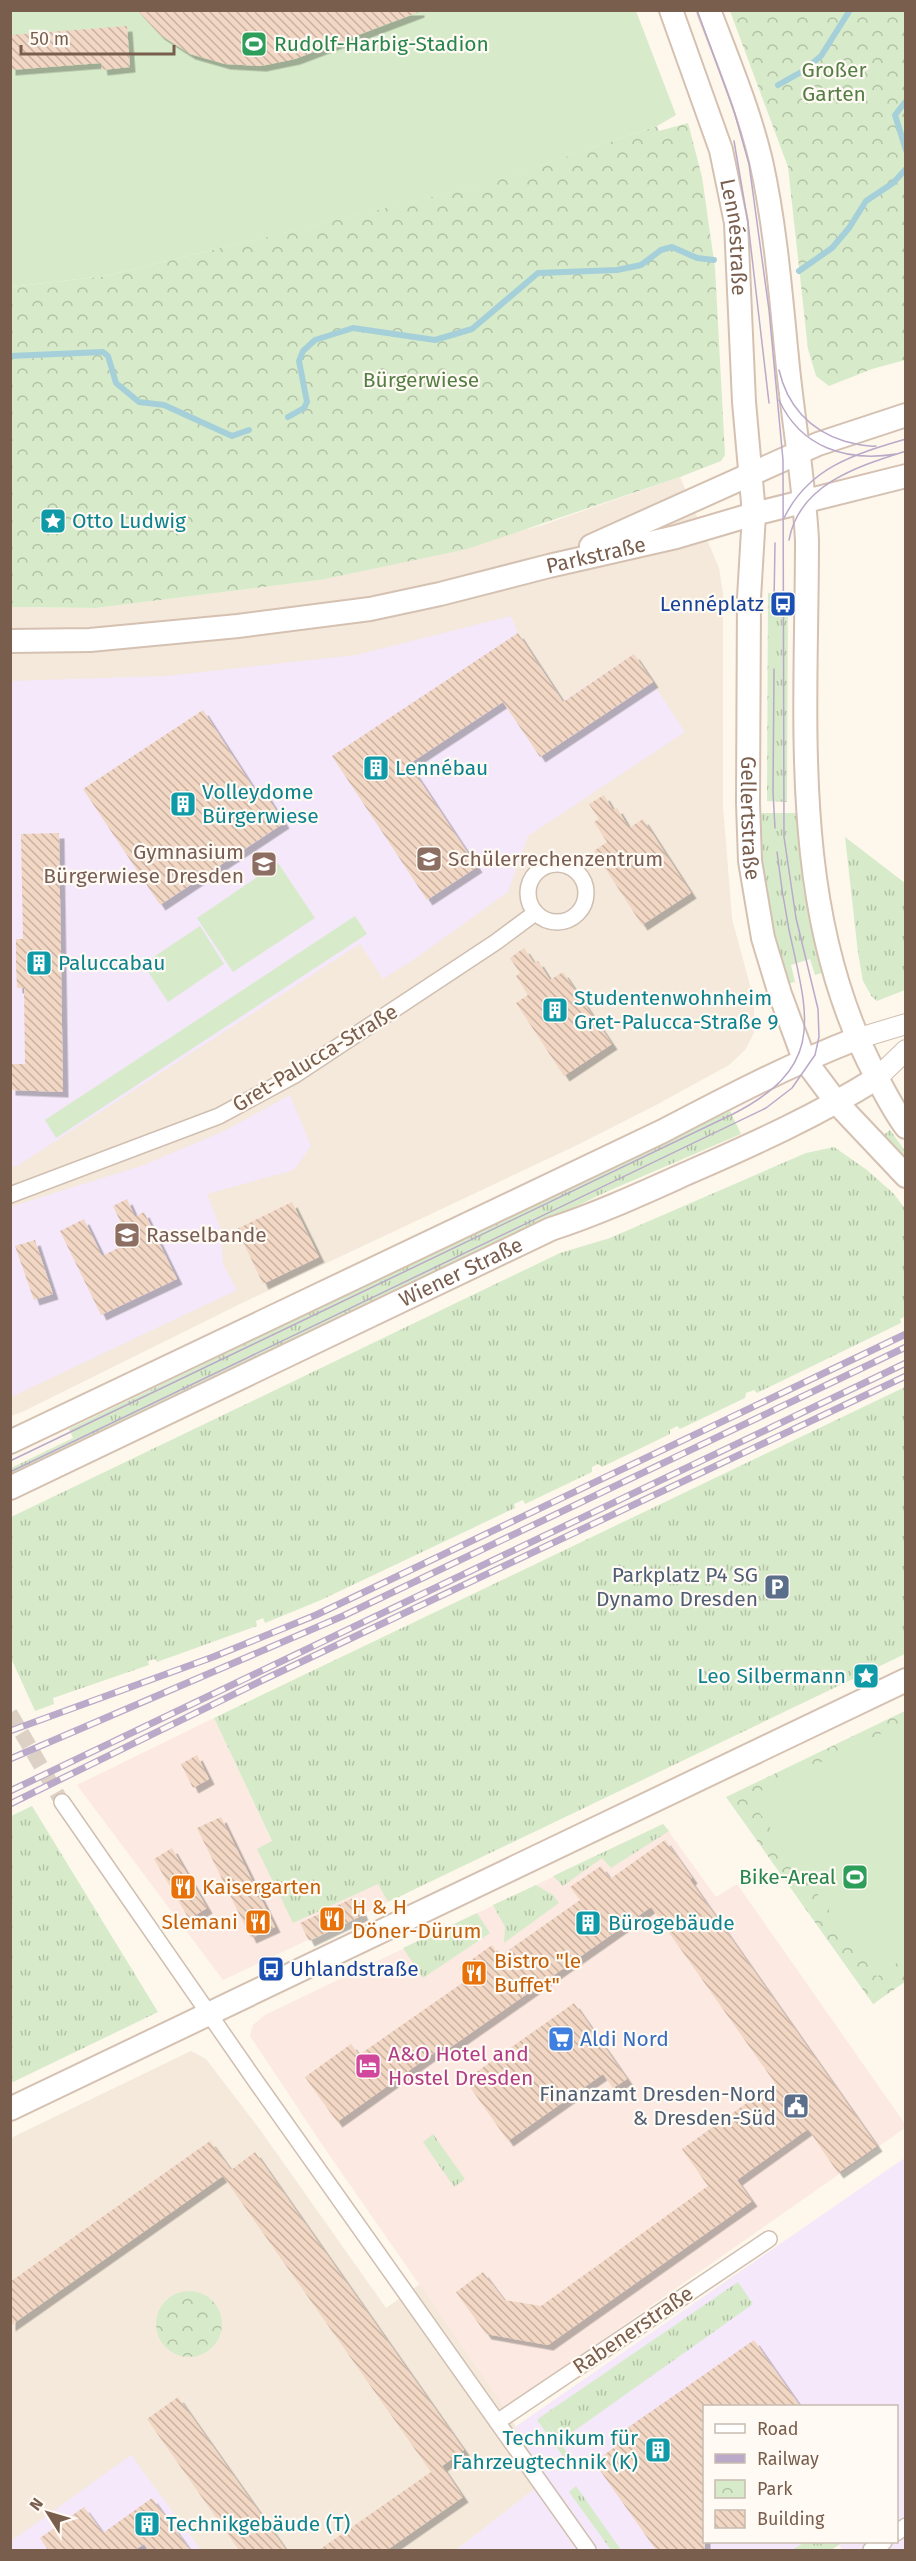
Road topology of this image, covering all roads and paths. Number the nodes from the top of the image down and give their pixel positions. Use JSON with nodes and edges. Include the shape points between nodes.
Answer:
{"nodes":[{"id":1,"x":671,"y":10,"type":"edge"},
{"id":2,"x":710,"y":10,"type":"edge"},
{"id":3,"x":906,"y":415,"type":"edge"},
{"id":4,"x":798,"y":454,"type":"junction"},
{"id":5,"x":751,"y":474,"type":"junction"},
{"id":6,"x":906,"y":476,"type":"edge"},
{"id":7,"x":806,"y":502,"type":"junction"},
{"id":8,"x":754,"y":514,"type":"junction"},
{"id":9,"x":549,"y":566,"type":"junction"},
{"id":10,"x":10,"y":640,"type":"edge"},
{"id":11,"x":535,"y":913,"type":"dead end"},
{"id":12,"x":906,"y":1024,"type":"edge"},
{"id":13,"x":856,"y":1040,"type":"junction"},
{"id":14,"x":906,"y":1050,"type":"edge"},
{"id":15,"x":804,"y":1059,"type":"junction"},
{"id":16,"x":877,"y":1078,"type":"junction"},
{"id":17,"x":837,"y":1103,"type":"junction"},
{"id":18,"x":906,"y":1127,"type":"edge"},
{"id":19,"x":906,"y":1176,"type":"edge"},
{"id":20,"x":10,"y":1195,"type":"edge"},
{"id":21,"x":10,"y":1442,"type":"edge"},
{"id":22,"x":10,"y":1488,"type":"edge"},
{"id":23,"x":906,"y":1680,"type":"edge"},
{"id":24,"x":62,"y":1802,"type":"tunnel mouth"},
{"id":25,"x":209,"y":2014,"type":"junction"},
{"id":26,"x":10,"y":2109,"type":"edge"},
{"id":27,"x":769,"y":2239,"type":"dead end"},
{"id":28,"x":497,"y":2422,"type":"junction"},
{"id":29,"x":588,"y":2550,"type":"edge"}],
"edges":[{"from":1,"to":5,"type":"main road","name":"Lennéstraße","via":[[721,150],[736,224]]},
{"from":2,"to":4,"type":"main road","name":"Lennéstraße","via":[[761,160]]},
{"from":3,"to":4,"type":"main road"},
{"from":4,"to":5,"type":"main road"},
{"from":4,"to":7,"type":"main road"},
{"from":5,"to":8,"type":"main road"},
{"from":5,"to":9,"type":"main road","name":"Parkstraße"},
{"from":6,"to":7,"type":"main road"},
{"from":7,"to":8,"type":"main road"},
{"from":7,"to":13,"type":"main road","via":[[807,804],[816,892]]},
{"from":8,"to":9,"type":"main road","name":"Parkstraße","via":[[676,537]]},
{"from":8,"to":15,"type":"main road","name":"Gellertstraße","via":[[749,598],[750,861],[763,938]]},
{"from":9,"to":10,"type":"main road","via":[[358,610],[90,640]]},
{"from":11,"to":20,"type":"street","name":"Gret-Palucca-Straße","via":[[285,1080],[219,1116]]},
{"from":12,"to":13,"type":"street","name":"Wiener Straße"},
{"from":13,"to":15,"type":"main road","name":"Wiener Straße"},
{"from":13,"to":16,"type":"main road"},
{"from":14,"to":16,"type":"street","name":"Wiener Straße"},
{"from":15,"to":17,"type":"main road","name":"Gellertstraße"},
{"from":15,"to":21,"type":"main road","name":"Wiener Straße","via":[[663,1131]]},
{"from":16,"to":17,"type":"main road","name":"Wiener Straße"},
{"from":16,"to":18,"type":"main road"},
{"from":17,"to":19,"type":"main road","name":"Gellertstraße"},
{"from":17,"to":22,"type":"main road","name":"Wiener Straße","via":[[604,1210],[540,1234]]},
{"from":23,"to":25,"type":"main road"},
{"from":24,"to":25,"type":"street"},
{"from":25,"to":26,"type":"main road"},
{"from":25,"to":28,"type":"street"},
{"from":27,"to":28,"type":"street","name":"Rabenerstraße"},
{"from":28,"to":29,"type":"street"}]}
